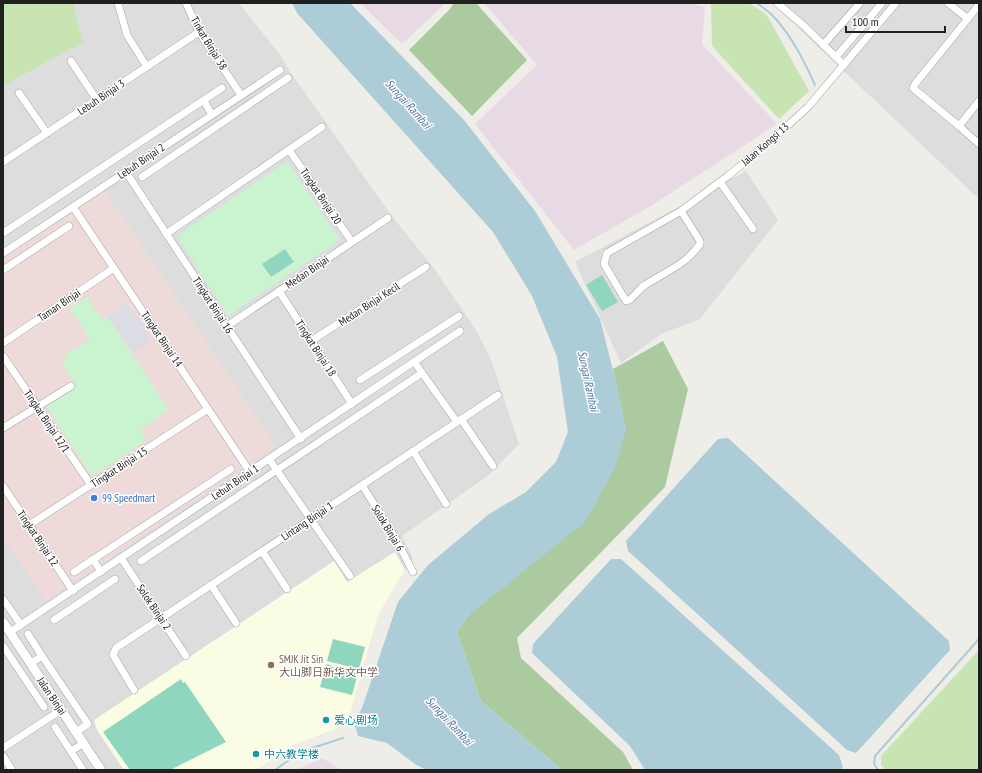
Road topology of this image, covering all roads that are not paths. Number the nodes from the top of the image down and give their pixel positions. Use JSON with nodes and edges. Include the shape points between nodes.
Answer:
{"nodes":[{"id":1,"x":118,"y":3,"type":"edge"},
{"id":2,"x":186,"y":3,"type":"edge"},
{"id":3,"x":860,"y":3,"type":"edge"},
{"id":4,"x":882,"y":3,"type":"edge"},
{"id":5,"x":896,"y":3,"type":"edge"},
{"id":6,"x":948,"y":3,"type":"edge"},
{"id":7,"x":779,"y":4,"type":"edge"},
{"id":8,"x":979,"y":5,"type":"edge"},
{"id":9,"x":967,"y":18,"type":"junction"},
{"id":10,"x":199,"y":32,"type":"junction"},
{"id":11,"x":823,"y":45,"type":"junction"},
{"id":12,"x":836,"y":57,"type":"junction"},
{"id":13,"x":71,"y":61,"type":"dead end"},
{"id":14,"x":844,"y":65,"type":"junction"},
{"id":15,"x":147,"y":67,"type":"junction"},
{"id":16,"x":280,"y":70,"type":"dead end"},
{"id":17,"x":288,"y":78,"type":"dead end"},
{"id":18,"x":222,"y":88,"type":"dead end"},
{"id":19,"x":19,"y":93,"type":"dead end"},
{"id":20,"x":241,"y":95,"type":"junction"},
{"id":21,"x":97,"y":100,"type":"junction"},
{"id":22,"x":204,"y":101,"type":"junction"},
{"id":23,"x":979,"y":101,"type":"edge"},
{"id":24,"x":212,"y":115,"type":"junction"},
{"id":25,"x":959,"y":126,"type":"junction"},
{"id":26,"x":322,"y":127,"type":"dead end"},
{"id":27,"x":47,"y":133,"type":"junction"},
{"id":28,"x":979,"y":144,"type":"edge"},
{"id":29,"x":289,"y":150,"type":"junction"},
{"id":30,"x":3,"y":162,"type":"edge"},
{"id":31,"x":126,"y":172,"type":"junction"},
{"id":32,"x":142,"y":177,"type":"dead end"},
{"id":33,"x":720,"y":182,"type":"junction"},
{"id":34,"x":73,"y":206,"type":"junction"},
{"id":35,"x":682,"y":211,"type":"junction"},
{"id":36,"x":388,"y":218,"type":"dead end"},
{"id":37,"x":69,"y":226,"type":"dead end"},
{"id":38,"x":41,"y":228,"type":"junction"},
{"id":39,"x":752,"y":229,"type":"dead end"},
{"id":40,"x":3,"y":233,"type":"edge"},
{"id":41,"x":166,"y":234,"type":"junction"},
{"id":42,"x":48,"y":239,"type":"junction"},
{"id":43,"x":352,"y":242,"type":"junction"},
{"id":44,"x":3,"y":253,"type":"edge"},
{"id":45,"x":426,"y":266,"type":"dead end"},
{"id":46,"x":114,"y":268,"type":"junction"},
{"id":47,"x":3,"y":270,"type":"edge"},
{"id":48,"x":279,"y":291,"type":"junction"},
{"id":49,"x":459,"y":316,"type":"dead end"},
{"id":50,"x":227,"y":326,"type":"junction"},
{"id":51,"x":460,"y":332,"type":"dead end"},
{"id":52,"x":311,"y":341,"type":"junction"},
{"id":53,"x":3,"y":343,"type":"edge"},
{"id":54,"x":3,"y":356,"type":"edge"},
{"id":55,"x":414,"y":363,"type":"junction"},
{"id":56,"x":378,"y":369,"type":"junction"},
{"id":57,"x":422,"y":373,"type":"junction"},
{"id":58,"x":360,"y":380,"type":"dead end"},
{"id":59,"x":386,"y":381,"type":"junction"},
{"id":60,"x":71,"y":386,"type":"dead end"},
{"id":61,"x":498,"y":395,"type":"dead end"},
{"id":62,"x":352,"y":404,"type":"junction"},
{"id":63,"x":38,"y":407,"type":"junction"},
{"id":64,"x":208,"y":409,"type":"junction"},
{"id":65,"x":459,"y":420,"type":"junction"},
{"id":66,"x":3,"y":428,"type":"edge"},
{"id":67,"x":301,"y":439,"type":"junction"},
{"id":68,"x":413,"y":451,"type":"junction"},
{"id":69,"x":269,"y":459,"type":"junction"},
{"id":70,"x":493,"y":466,"type":"dead end"},
{"id":71,"x":231,"y":469,"type":"dead end"},
{"id":72,"x":277,"y":470,"type":"junction"},
{"id":73,"x":250,"y":472,"type":"junction"},
{"id":74,"x":211,"y":482,"type":"junction"},
{"id":75,"x":91,"y":485,"type":"junction"},
{"id":76,"x":362,"y":485,"type":"junction"},
{"id":77,"x":3,"y":486,"type":"edge"},
{"id":78,"x":218,"y":494,"type":"junction"},
{"id":79,"x":446,"y":504,"type":"dead end"},
{"id":80,"x":310,"y":519,"type":"junction"},
{"id":81,"x":29,"y":525,"type":"junction"},
{"id":82,"x":262,"y":551,"type":"junction"},
{"id":83,"x":121,"y":558,"type":"junction"},
{"id":84,"x":93,"y":559,"type":"junction"},
{"id":85,"x":141,"y":561,"type":"dead end"},
{"id":86,"x":74,"y":572,"type":"dead end"},
{"id":87,"x":101,"y":572,"type":"junction"},
{"id":88,"x":413,"y":572,"type":"dead end"},
{"id":89,"x":94,"y":576,"type":"junction"},
{"id":90,"x":350,"y":576,"type":"dead end"},
{"id":91,"x":115,"y":579,"type":"dead end"},
{"id":92,"x":211,"y":585,"type":"junction"},
{"id":93,"x":102,"y":587,"type":"junction"},
{"id":94,"x":287,"y":589,"type":"dead end"},
{"id":95,"x":73,"y":591,"type":"junction"},
{"id":96,"x":3,"y":599,"type":"edge"},
{"id":97,"x":161,"y":618,"type":"junction"},
{"id":98,"x":54,"y":620,"type":"dead end"},
{"id":99,"x":3,"y":622,"type":"edge"},
{"id":100,"x":236,"y":623,"type":"dead end"},
{"id":101,"x":21,"y":625,"type":"junction"},
{"id":102,"x":10,"y":632,"type":"junction"},
{"id":103,"x":28,"y":634,"type":"dead end"},
{"id":104,"x":3,"y":646,"type":"edge"},
{"id":105,"x":42,"y":656,"type":"junction"},
{"id":106,"x":186,"y":656,"type":"dead end"},
{"id":107,"x":30,"y":663,"type":"junction"},
{"id":108,"x":38,"y":674,"type":"junction"},
{"id":109,"x":27,"y":682,"type":"junction"},
{"id":110,"x":134,"y":690,"type":"dead end"},
{"id":111,"x":44,"y":707,"type":"dead end"},
{"id":112,"x":62,"y":710,"type":"junction"},
{"id":113,"x":55,"y":727,"type":"dead end"},
{"id":114,"x":76,"y":732,"type":"junction"},
{"id":115,"x":84,"y":743,"type":"junction"},
{"id":116,"x":3,"y":748,"type":"edge"},
{"id":117,"x":71,"y":751,"type":"junction"},
{"id":118,"x":3,"y":756,"type":"edge"},
{"id":119,"x":12,"y":770,"type":"edge"},
{"id":120,"x":83,"y":770,"type":"edge"},
{"id":121,"x":101,"y":770,"type":"edge"}],
"edges":[{"from":1,"to":15,"type":"street","via":[[127,35]]},
{"from":2,"to":10,"type":"street","name":"Tinkat Binjai 38"},
{"from":3,"to":11,"type":"street"},
{"from":4,"to":12,"type":"street"},
{"from":5,"to":14,"type":"street","name":"Jalan Kongsi 13"},
{"from":6,"to":9,"type":"street"},
{"from":7,"to":11,"type":"street"},
{"from":8,"to":9,"type":"street"},
{"from":9,"to":25,"type":"street","via":[[913,88]]},
{"from":10,"to":15,"type":"street","name":"Lebuh Binjai 3"},
{"from":10,"to":20,"type":"street","name":"Tinkat Binjai 38"},
{"from":11,"to":12,"type":"street"},
{"from":12,"to":14,"type":"street"},
{"from":13,"to":21,"type":"street"},
{"from":14,"to":33,"type":"street","name":"Jalan Kongsi 13","via":[[808,107]]},
{"from":15,"to":21,"type":"street","name":"Lebuh Binjai 3"},
{"from":16,"to":20,"type":"street","name":"Lebuh Binjai 2"},
{"from":17,"to":32,"type":"street"},
{"from":18,"to":22,"type":"street","name":"Lebuh Binjai 2"},
{"from":19,"to":27,"type":"street"},
{"from":20,"to":24,"type":"street","name":"Lebuh Binjai 2"},
{"from":21,"to":27,"type":"street","name":"Lebuh Binjai 3"},
{"from":22,"to":24,"type":"street"},
{"from":22,"to":40,"type":"street","name":"Lebuh Binjai 2"},
{"from":23,"to":25,"type":"street"},
{"from":24,"to":31,"type":"street","name":"Lebuh Binjai 2"},
{"from":25,"to":28,"type":"street"},
{"from":26,"to":29,"type":"street"},
{"from":27,"to":30,"type":"street","name":"Lebuh Binjai 3"},
{"from":29,"to":41,"type":"street"},
{"from":29,"to":43,"type":"street","name":"Tingkat Binjai 20"},
{"from":31,"to":34,"type":"street","name":"Lebuh Binjai 2"},
{"from":31,"to":41,"type":"street","name":"Tingkat Binjai 16"},
{"from":33,"to":35,"type":"street","name":"Jalan Kongsi 13"},
{"from":33,"to":39,"type":"street"},
{"from":34,"to":38,"type":"street","name":"Lebuh Binjai 2"},
{"from":34,"to":46,"type":"street","name":"Tingkat Binjai 14"},
{"from":35,"to":35,"type":"street","name":"Jalan Kongsi 13","via":[[606,253],[604,264],[626,301],[643,287],[684,262],[700,244]]},
{"from":36,"to":43,"type":"street","name":"Medan Binjai"},
{"from":37,"to":42,"type":"street"},
{"from":38,"to":42,"type":"street"},
{"from":38,"to":44,"type":"street","name":"Lebuh Binjai 2"},
{"from":41,"to":50,"type":"street","name":"Tingkat Binjai 16"},
{"from":42,"to":47,"type":"street"},
{"from":43,"to":48,"type":"street","name":"Medan Binjai"},
{"from":45,"to":52,"type":"street","name":"Medan Binjai Kecil"},
{"from":46,"to":53,"type":"street","name":"Taman Binjai"},
{"from":46,"to":64,"type":"street","name":"Tingkat Binjai 14"},
{"from":48,"to":50,"type":"street","name":"Medan Binjai"},
{"from":48,"to":52,"type":"street","name":"Tingkat Binjai 18"},
{"from":49,"to":56,"type":"street"},
{"from":50,"to":67,"type":"street","name":"Tingkat Binjai 16"},
{"from":51,"to":55,"type":"street","name":"Lebuh Binjai 1"},
{"from":52,"to":62,"type":"street","name":"Tingkat Binjai 18"},
{"from":54,"to":63,"type":"street","name":"Tingkat Binjai 12/1"},
{"from":55,"to":57,"type":"street"},
{"from":55,"to":59,"type":"street","name":"Lebuh Binjai 1"},
{"from":56,"to":58,"type":"street"},
{"from":56,"to":59,"type":"street"},
{"from":57,"to":65,"type":"street"},
{"from":57,"to":72,"type":"street","name":"Lebuh Binjai 1"},
{"from":59,"to":62,"type":"street","name":"Lebuh Binjai 1"},
{"from":60,"to":63,"type":"street"},
{"from":61,"to":65,"type":"street","name":"Lintang Binjai 1"},
{"from":62,"to":67,"type":"street","name":"Lebuh Binjai 1"},
{"from":63,"to":66,"type":"street"},
{"from":63,"to":75,"type":"street","name":"Tingkat Binjai 12/1"},
{"from":64,"to":73,"type":"street","name":"Tingkat Binjai 14"},
{"from":64,"to":75,"type":"street","name":"Tingkat Binjai 15"},
{"from":65,"to":68,"type":"street","name":"Lintang Binjai 1"},
{"from":65,"to":70,"type":"street"},
{"from":67,"to":69,"type":"street","name":"Lebuh Binjai 1"},
{"from":68,"to":76,"type":"street","name":"Lintang Binjai 1"},
{"from":68,"to":79,"type":"street"},
{"from":69,"to":72,"type":"street"},
{"from":69,"to":73,"type":"street","name":"Lebuh Binjai 1"},
{"from":71,"to":74,"type":"street"},
{"from":72,"to":80,"type":"street"},
{"from":72,"to":85,"type":"street","name":"Lebuh Binjai 1"},
{"from":73,"to":78,"type":"street","name":"Lebuh Binjai 1"},
{"from":74,"to":78,"type":"street"},
{"from":74,"to":84,"type":"street"},
{"from":75,"to":81,"type":"street","name":"Tingkat Binjai 15"},
{"from":76,"to":80,"type":"street","name":"Lintang Binjai 1"},
{"from":76,"to":88,"type":"street","name":"Solok Binjai 6","via":[[396,539]]},
{"from":77,"to":81,"type":"street","name":"Tingkat Binjai 12"},
{"from":78,"to":83,"type":"street","name":"Lebuh Binjai 1"},
{"from":80,"to":82,"type":"street","name":"Lintang Binjai 1"},
{"from":80,"to":90,"type":"street"},
{"from":81,"to":95,"type":"street","name":"Tingkat Binjai 12"},
{"from":82,"to":92,"type":"street","name":"Lintang Binjai 1"},
{"from":82,"to":94,"type":"street"},
{"from":83,"to":87,"type":"street","name":"Lebuh Binjai 1"},
{"from":83,"to":97,"type":"street","name":"Solok Binjai 2"},
{"from":84,"to":86,"type":"street"},
{"from":84,"to":87,"type":"street"},
{"from":87,"to":89,"type":"street","name":"Lebuh Binjai 1"},
{"from":89,"to":93,"type":"street"},
{"from":89,"to":95,"type":"street","name":"Lebuh Binjai 1"},
{"from":91,"to":93,"type":"street"},
{"from":92,"to":97,"type":"street","name":"Lintang Binjai 1"},
{"from":92,"to":100,"type":"street"},
{"from":93,"to":98,"type":"street"},
{"from":95,"to":101,"type":"street","name":"Lebuh Binjai 1"},
{"from":96,"to":101,"type":"street"},
{"from":97,"to":106,"type":"street","name":"Solok Binjai 2"},
{"from":97,"to":110,"type":"street","name":"Lintang Binjai 1","via":[[116,648],[113,655]]},
{"from":99,"to":102,"type":"street","name":"Jalan Binjai"},
{"from":101,"to":102,"type":"street","name":"Lebuh Binjai 1"},
{"from":102,"to":107,"type":"street","name":"Jalan Binjai"},
{"from":103,"to":105,"type":"street"},
{"from":104,"to":109,"type":"street"},
{"from":105,"to":107,"type":"street"},
{"from":105,"to":114,"type":"street","via":[[88,724]]},
{"from":107,"to":108,"type":"street","name":"Jalan Binjai"},
{"from":108,"to":109,"type":"street"},
{"from":108,"to":112,"type":"street","name":"Jalan Binjai"},
{"from":109,"to":111,"type":"street"},
{"from":112,"to":114,"type":"street","name":"Jalan Binjai"},
{"from":112,"to":116,"type":"street"},
{"from":113,"to":117,"type":"street"},
{"from":114,"to":115,"type":"street","name":"Jalan Binjai"},
{"from":115,"to":117,"type":"street"},
{"from":115,"to":121,"type":"street","name":"Jalan Binjai"},
{"from":117,"to":120,"type":"street"},
{"from":118,"to":119,"type":"street"}]}
